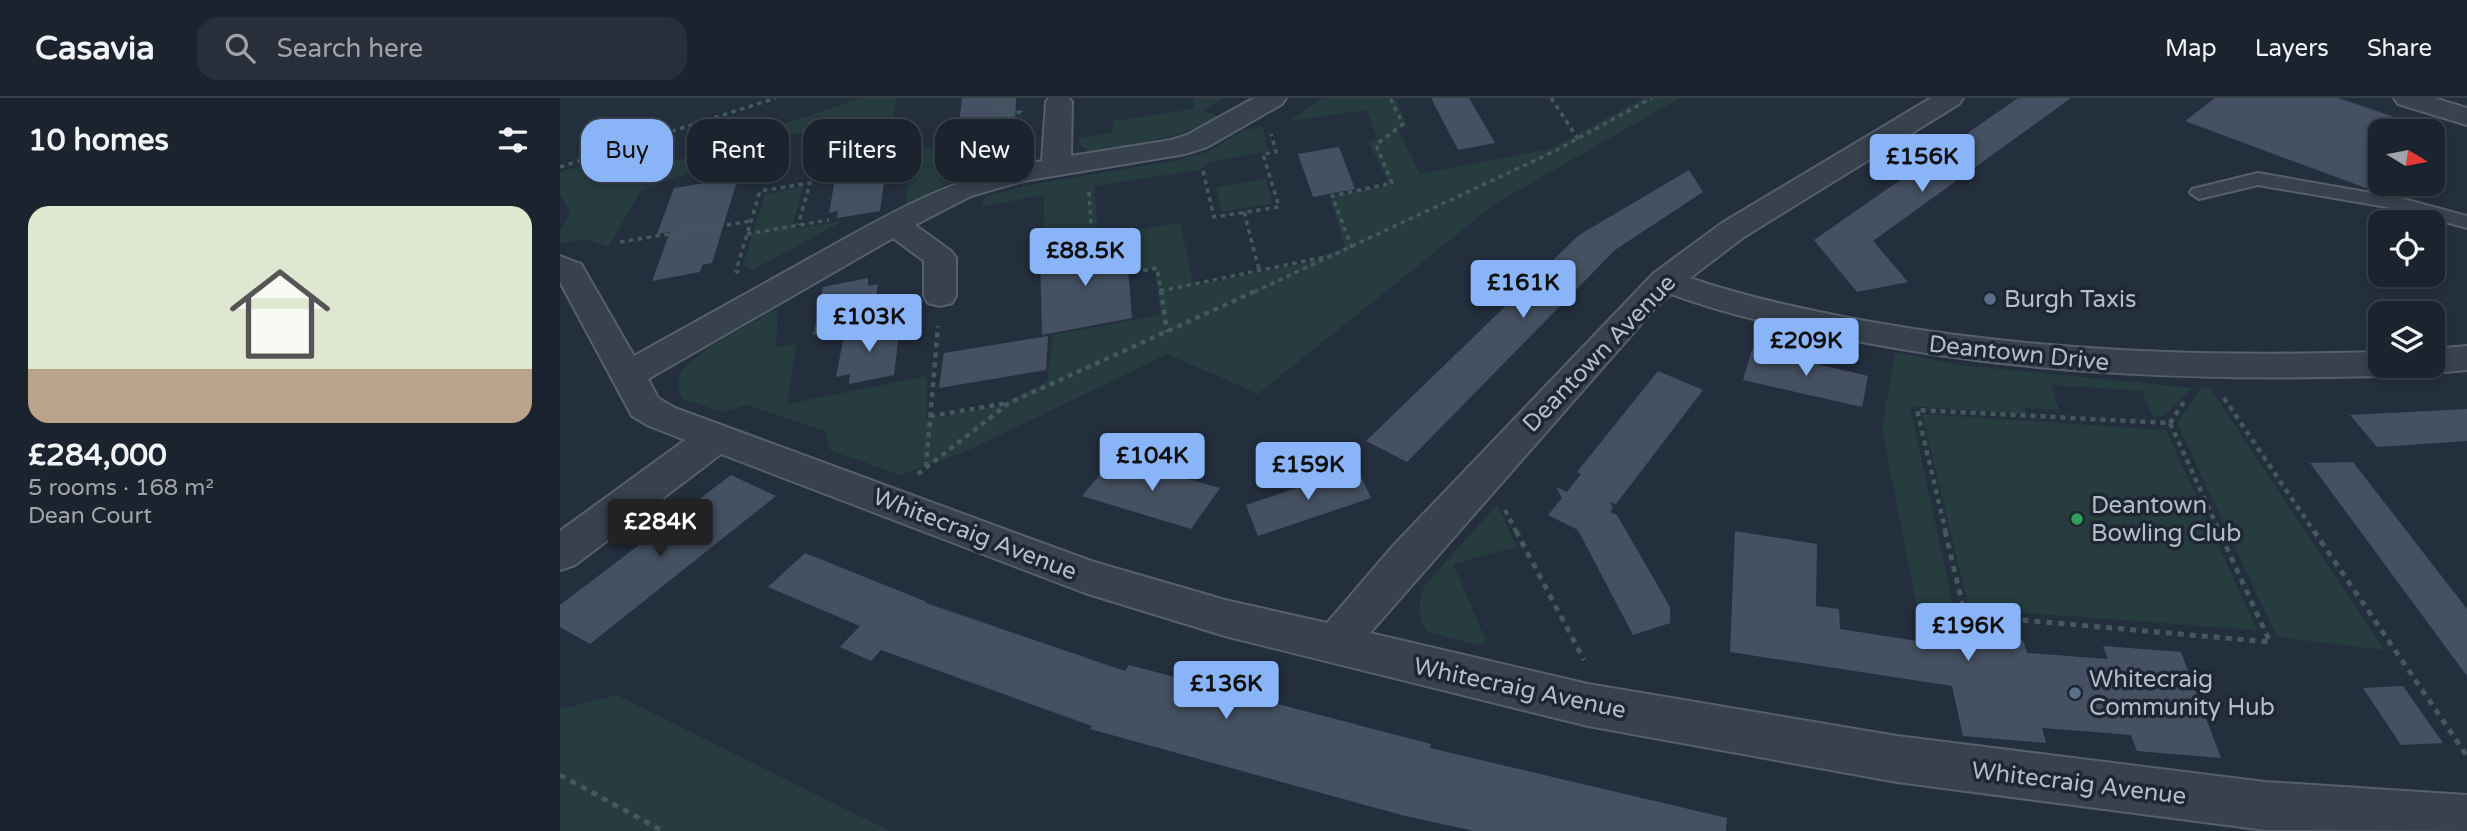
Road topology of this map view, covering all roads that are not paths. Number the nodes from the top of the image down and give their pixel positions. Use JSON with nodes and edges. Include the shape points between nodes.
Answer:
{"nodes":[{"id":1,"x":1273,"y":98,"type":"edge"},
{"id":2,"x":1950,"y":98,"type":"edge"},
{"id":3,"x":2407,"y":98,"type":"edge"},
{"id":4,"x":1059,"y":102,"type":"dead end"},
{"id":5,"x":2467,"y":117,"type":"edge"},
{"id":6,"x":1056,"y":168,"type":"junction"},
{"id":7,"x":2199,"y":194,"type":"dead end"},
{"id":8,"x":2467,"y":222,"type":"edge"},
{"id":9,"x":894,"y":225,"type":"junction"},
{"id":10,"x":560,"y":266,"type":"edge"},
{"id":11,"x":1665,"y":280,"type":"junction"},
{"id":12,"x":940,"y":296,"type":"road end"},
{"id":13,"x":2467,"y":358,"type":"edge"},
{"id":14,"x":2445,"y":360,"type":"edge"},
{"id":15,"x":2368,"y":364,"type":"edge"},
{"id":16,"x":628,"y":375,"type":"junction"},
{"id":17,"x":714,"y":439,"type":"junction"},
{"id":18,"x":560,"y":553,"type":"edge"},
{"id":19,"x":1336,"y":646,"type":"junction"},
{"id":20,"x":2467,"y":819,"type":"edge"}],
"edges":[{"from":1,"to":6,"type":"street","via":[[1197,141]]},
{"from":2,"to":11,"type":"street","name":"Deantown Avenue","via":[[1733,230]]},
{"from":3,"to":5,"type":"street"},
{"from":4,"to":6,"type":"street"},
{"from":6,"to":9,"type":"street","via":[[961,190]]},
{"from":7,"to":8,"type":"lane","via":[[2258,179],[2400,204]]},
{"from":9,"to":12,"type":"street","via":[[940,258]]},
{"from":9,"to":16,"type":"street"},
{"from":10,"to":16,"type":"street","name":"Whitecraig Avenue","via":[[570,271]]},
{"from":11,"to":15,"type":"street","name":"Deantown Drive","via":[[1725,300],[1990,354],[2203,368]]},
{"from":11,"to":19,"type":"street","name":"Deantown Avenue","via":[[1485,473]]},
{"from":13,"to":14,"type":"street"},
{"from":16,"to":17,"type":"street","name":"Whitecraig Avenue","via":[[645,407]]},
{"from":17,"to":18,"type":"street"},
{"from":17,"to":19,"type":"street","name":"Whitecraig Avenue","via":[[1085,576]]},
{"from":19,"to":20,"type":"street","name":"Whitecraig Avenue","via":[[1588,705],[1897,759],[2265,806]]}]}
